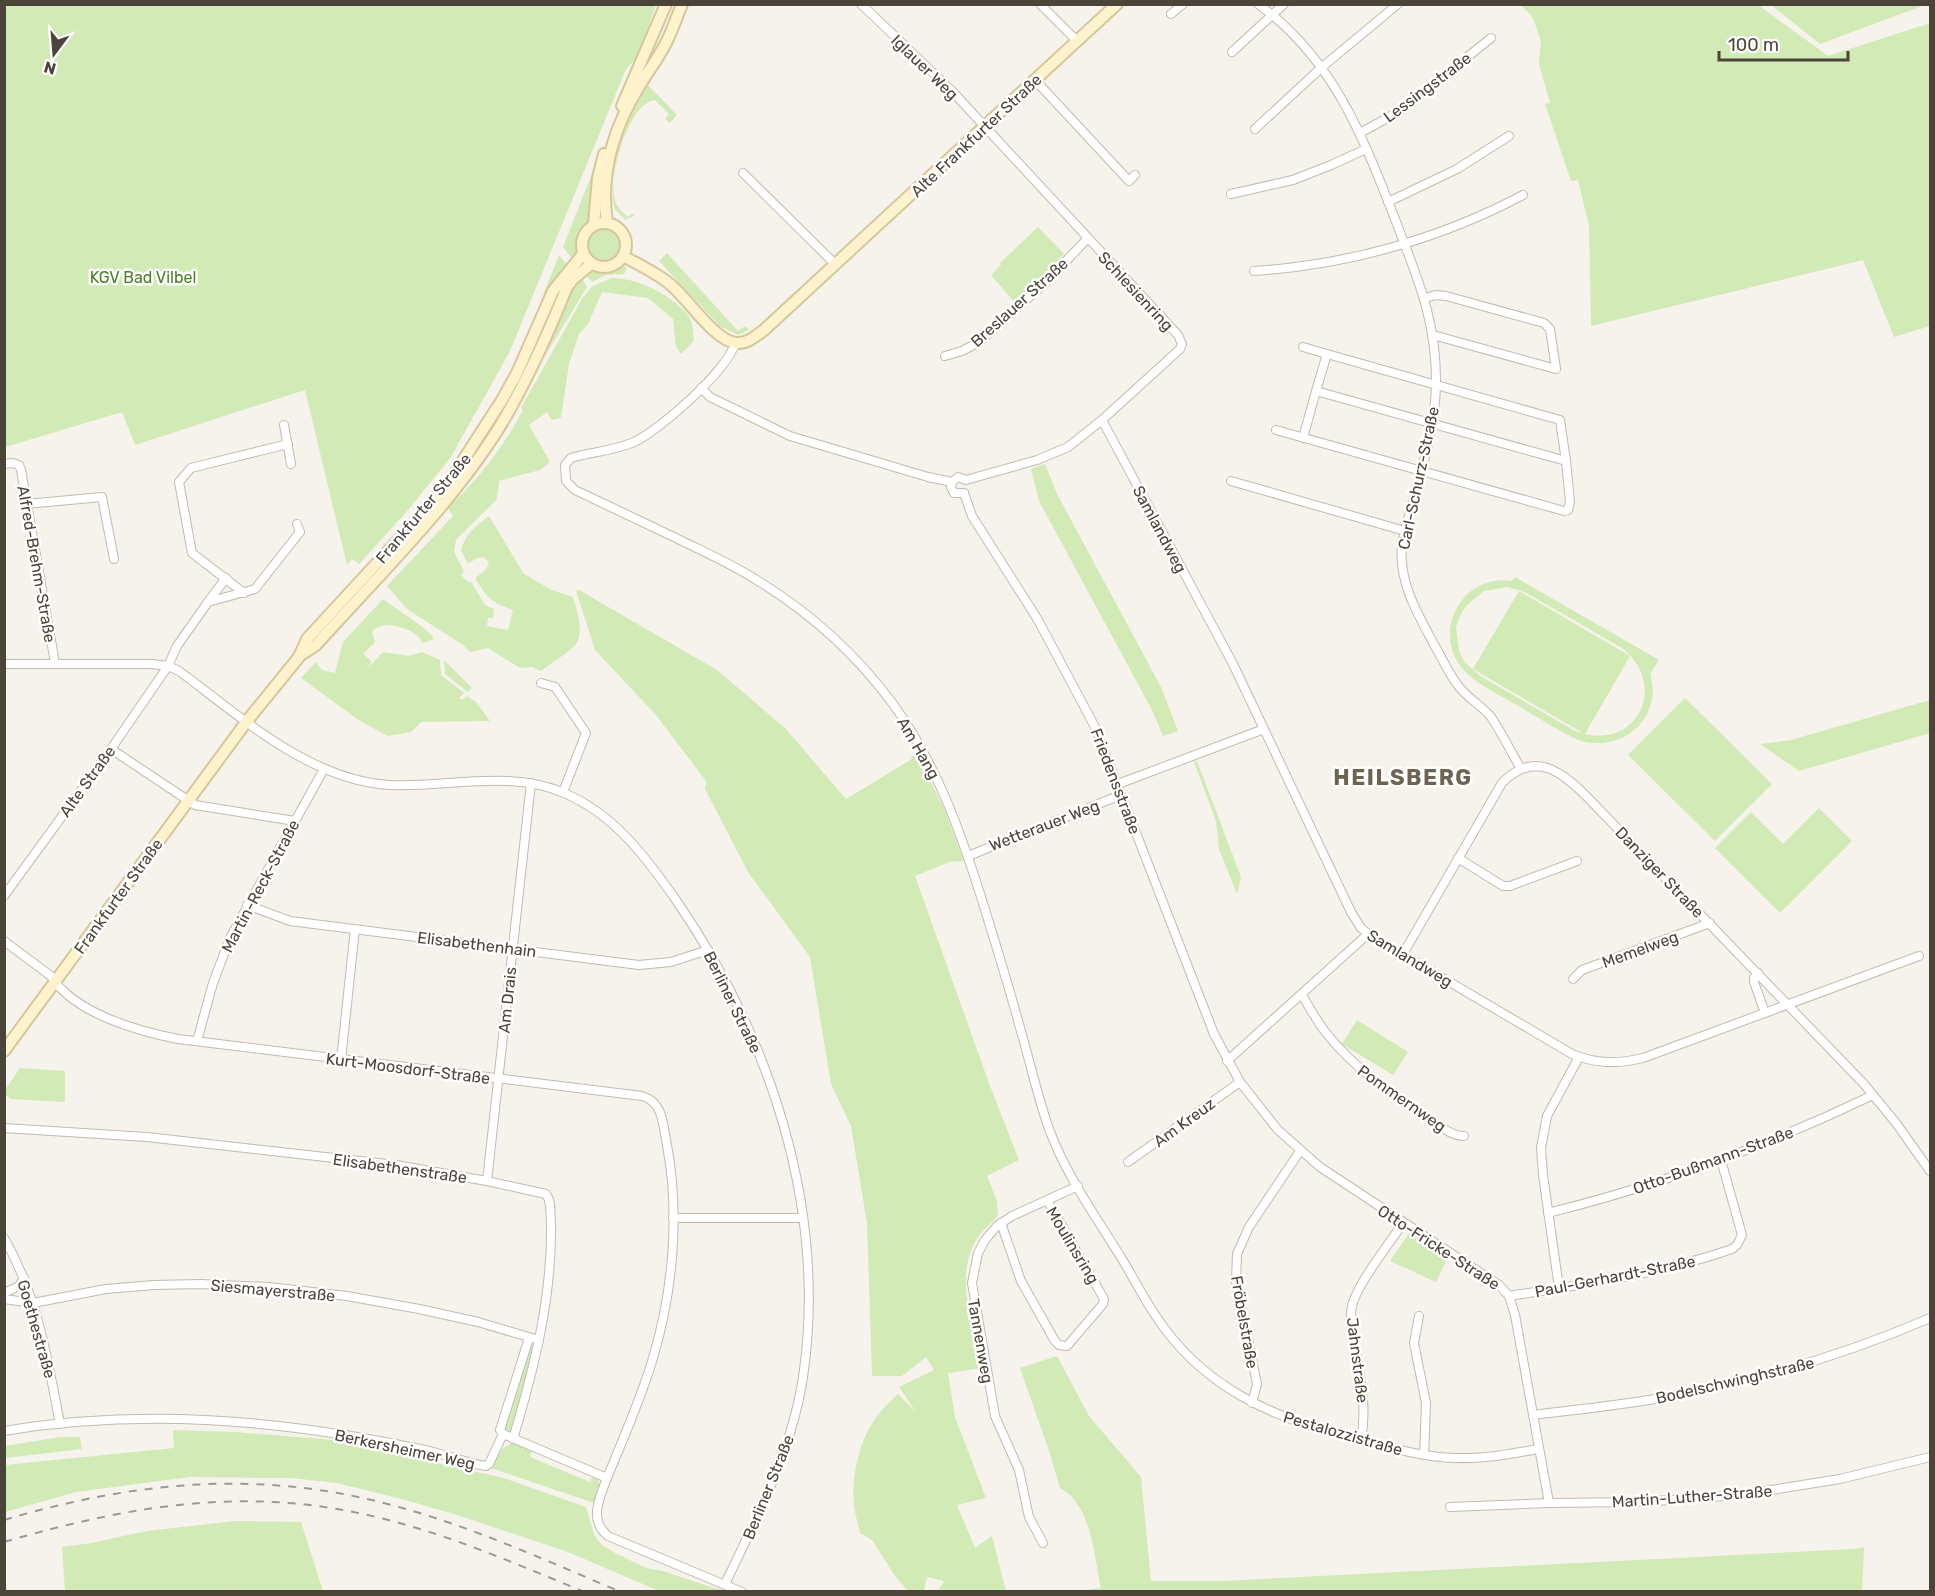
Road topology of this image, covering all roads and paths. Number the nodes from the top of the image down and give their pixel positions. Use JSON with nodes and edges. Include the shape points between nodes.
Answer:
{"nodes":[{"id":1,"x":666,"y":4,"type":"edge"},
{"id":2,"x":682,"y":4,"type":"edge"},
{"id":3,"x":1040,"y":4,"type":"edge"},
{"id":4,"x":1117,"y":4,"type":"edge"},
{"id":5,"x":1183,"y":4,"type":"edge"},
{"id":6,"x":1258,"y":4,"type":"edge"},
{"id":7,"x":1284,"y":4,"type":"edge"},
{"id":8,"x":1398,"y":4,"type":"edge"},
{"id":9,"x":864,"y":6,"type":"edge"},
{"id":10,"x":1171,"y":14,"type":"dead end"},
{"id":11,"x":1272,"y":15,"type":"junction"},
{"id":12,"x":1491,"y":38,"type":"dead end"},
{"id":13,"x":1077,"y":41,"type":"junction"},
{"id":14,"x":1232,"y":52,"type":"dead end"},
{"id":15,"x":1321,"y":68,"type":"junction"},
{"id":16,"x":1035,"y":80,"type":"junction"},
{"id":17,"x":985,"y":127,"type":"junction"},
{"id":18,"x":1255,"y":129,"type":"dead end"},
{"id":19,"x":1359,"y":133,"type":"junction"},
{"id":20,"x":1509,"y":136,"type":"dead end"},
{"id":21,"x":1366,"y":149,"type":"junction"},
{"id":22,"x":743,"y":173,"type":"dead end"},
{"id":23,"x":1135,"y":175,"type":"dead end"},
{"id":24,"x":1231,"y":194,"type":"dead end"},
{"id":25,"x":1523,"y":195,"type":"dead end"},
{"id":26,"x":1388,"y":202,"type":"junction"},
{"id":27,"x":607,"y":223,"type":"junction"},
{"id":28,"x":594,"y":224,"type":"junction"},
{"id":29,"x":1087,"y":239,"type":"junction"},
{"id":30,"x":1404,"y":243,"type":"junction"},
{"id":31,"x":583,"y":254,"type":"junction"},
{"id":32,"x":623,"y":256,"type":"junction"},
{"id":33,"x":591,"y":264,"type":"junction"},
{"id":34,"x":835,"y":264,"type":"junction"},
{"id":35,"x":1254,"y":271,"type":"dead end"},
{"id":36,"x":1425,"y":298,"type":"junction"},
{"id":37,"x":1433,"y":335,"type":"junction"},
{"id":38,"x":735,"y":343,"type":"junction"},
{"id":39,"x":1303,"y":347,"type":"dead end"},
{"id":40,"x":1327,"y":354,"type":"junction"},
{"id":41,"x":945,"y":356,"type":"dead end"},
{"id":42,"x":1436,"y":385,"type":"junction"},
{"id":43,"x":701,"y":388,"type":"junction"},
{"id":44,"x":1316,"y":391,"type":"junction"},
{"id":45,"x":1101,"y":420,"type":"junction"},
{"id":46,"x":284,"y":425,"type":"dead end"},
{"id":47,"x":1431,"y":425,"type":"junction"},
{"id":48,"x":1276,"y":430,"type":"dead end"},
{"id":49,"x":1304,"y":438,"type":"junction"},
{"id":50,"x":288,"y":444,"type":"junction"},
{"id":51,"x":1566,"y":461,"type":"junction"},
{"id":52,"x":4,"y":464,"type":"edge"},
{"id":53,"x":291,"y":464,"type":"dead end"},
{"id":54,"x":1420,"y":470,"type":"junction"},
{"id":55,"x":966,"y":480,"type":"junction"},
{"id":56,"x":1231,"y":481,"type":"dead end"},
{"id":57,"x":952,"y":482,"type":"junction"},
{"id":58,"x":964,"y":494,"type":"junction"},
{"id":59,"x":26,"y":504,"type":"junction"},
{"id":60,"x":297,"y":524,"type":"dead end"},
{"id":61,"x":1405,"y":531,"type":"junction"},
{"id":62,"x":114,"y":559,"type":"dead end"},
{"id":63,"x":225,"y":578,"type":"junction"},
{"id":64,"x":244,"y":593,"type":"junction"},
{"id":65,"x":208,"y":602,"type":"junction"},
{"id":66,"x":298,"y":657,"type":"junction"},
{"id":67,"x":55,"y":663,"type":"junction"},
{"id":68,"x":4,"y":664,"type":"edge"},
{"id":69,"x":168,"y":666,"type":"junction"},
{"id":70,"x":542,"y":683,"type":"dead end"},
{"id":71,"x":247,"y":721,"type":"junction"},
{"id":72,"x":1264,"y":729,"type":"junction"},
{"id":73,"x":111,"y":748,"type":"junction"},
{"id":74,"x":1521,"y":769,"type":"junction"},
{"id":75,"x":324,"y":770,"type":"junction"},
{"id":76,"x":531,"y":783,"type":"junction"},
{"id":77,"x":1118,"y":784,"type":"junction"},
{"id":78,"x":563,"y":792,"type":"junction"},
{"id":79,"x":1121,"y":795,"type":"junction"},
{"id":80,"x":188,"y":802,"type":"junction"},
{"id":81,"x":295,"y":821,"type":"junction"},
{"id":82,"x":968,"y":856,"type":"junction"},
{"id":83,"x":1458,"y":858,"type":"junction"},
{"id":84,"x":1577,"y":861,"type":"dead end"},
{"id":85,"x":4,"y":896,"type":"edge"},
{"id":86,"x":247,"y":905,"type":"junction"},
{"id":87,"x":1710,"y":923,"type":"junction"},
{"id":88,"x":355,"y":929,"type":"junction"},
{"id":89,"x":1368,"y":934,"type":"junction"},
{"id":90,"x":4,"y":941,"type":"edge"},
{"id":91,"x":513,"y":949,"type":"junction"},
{"id":92,"x":708,"y":950,"type":"junction"},
{"id":93,"x":1403,"y":954,"type":"junction"},
{"id":94,"x":1919,"y":956,"type":"dead end"},
{"id":95,"x":1758,"y":973,"type":"junction"},
{"id":96,"x":1573,"y":979,"type":"dead end"},
{"id":97,"x":55,"y":982,"type":"junction"},
{"id":98,"x":1302,"y":995,"type":"junction"},
{"id":99,"x":1788,"y":1005,"type":"junction"},
{"id":100,"x":1765,"y":1013,"type":"junction"},
{"id":101,"x":197,"y":1041,"type":"junction"},
{"id":102,"x":4,"y":1051,"type":"edge"},
{"id":103,"x":1580,"y":1057,"type":"junction"},
{"id":104,"x":341,"y":1060,"type":"junction"},
{"id":105,"x":1227,"y":1061,"type":"junction"},
{"id":106,"x":499,"y":1079,"type":"junction"},
{"id":107,"x":1240,"y":1082,"type":"junction"},
{"id":108,"x":1873,"y":1095,"type":"junction"},
{"id":109,"x":4,"y":1128,"type":"edge"},
{"id":110,"x":1464,"y":1136,"type":"dead end"},
{"id":111,"x":1300,"y":1151,"type":"junction"},
{"id":112,"x":1721,"y":1160,"type":"junction"},
{"id":113,"x":1128,"y":1162,"type":"dead end"},
{"id":114,"x":1930,"y":1171,"type":"edge"},
{"id":115,"x":487,"y":1181,"type":"junction"},
{"id":116,"x":1078,"y":1186,"type":"junction"},
{"id":117,"x":1047,"y":1200,"type":"junction"},
{"id":118,"x":1548,"y":1213,"type":"junction"},
{"id":119,"x":673,"y":1218,"type":"junction"},
{"id":120,"x":802,"y":1218,"type":"junction"},
{"id":121,"x":1001,"y":1223,"type":"junction"},
{"id":122,"x":1403,"y":1223,"type":"junction"},
{"id":123,"x":4,"y":1238,"type":"edge"},
{"id":124,"x":24,"y":1278,"type":"junction"},
{"id":125,"x":1558,"y":1288,"type":"junction"},
{"id":126,"x":4,"y":1293,"type":"edge"},
{"id":127,"x":1509,"y":1296,"type":"junction"},
{"id":128,"x":4,"y":1299,"type":"edge"},
{"id":129,"x":33,"y":1303,"type":"junction"},
{"id":130,"x":1419,"y":1316,"type":"dead end"},
{"id":131,"x":1930,"y":1318,"type":"edge"},
{"id":132,"x":529,"y":1338,"type":"junction"},
{"id":133,"x":539,"y":1340,"type":"junction"},
{"id":134,"x":1252,"y":1402,"type":"junction"},
{"id":135,"x":1533,"y":1415,"type":"junction"},
{"id":136,"x":60,"y":1424,"type":"junction"},
{"id":137,"x":4,"y":1431,"type":"edge"},
{"id":138,"x":503,"y":1434,"type":"junction"},
{"id":139,"x":513,"y":1439,"type":"junction"},
{"id":140,"x":1361,"y":1440,"type":"junction"},
{"id":141,"x":1538,"y":1449,"type":"junction"},
{"id":142,"x":1424,"y":1455,"type":"junction"},
{"id":143,"x":1930,"y":1456,"type":"edge"},
{"id":144,"x":607,"y":1478,"type":"junction"},
{"id":145,"x":1549,"y":1503,"type":"junction"},
{"id":146,"x":1450,"y":1507,"type":"dead end"},
{"id":147,"x":1043,"y":1543,"type":"dead end"},
{"id":148,"x":725,"y":1584,"type":"junction"},
{"id":149,"x":742,"y":1592,"type":"edge"}],
"edges":[{"from":1,"to":28,"type":"main road","name":"Frankfurter Straße","via":[[608,142],[598,178]]},
{"from":2,"to":27,"type":"main road","via":[[666,43],[616,133],[608,163]]},
{"from":3,"to":13,"type":"street"},
{"from":4,"to":13,"type":"main road","name":"Alte Frankfurter Straße"},
{"from":5,"to":10,"type":"street"},
{"from":6,"to":11,"type":"street","name":"Carl-Schurz-Straße"},
{"from":7,"to":11,"type":"street"},
{"from":8,"to":15,"type":"street"},
{"from":9,"to":17,"type":"street","name":"Iglauer Weg"},
{"from":11,"to":14,"type":"street"},
{"from":11,"to":15,"type":"street","name":"Carl-Schurz-Straße"},
{"from":12,"to":19,"type":"street","name":"Lessingstraße","via":[[1409,104]]},
{"from":13,"to":16,"type":"main road","name":"Alte Frankfurter Straße"},
{"from":15,"to":18,"type":"street"},
{"from":15,"to":19,"type":"street","name":"Carl-Schurz-Straße"},
{"from":16,"to":17,"type":"main road","name":"Alte Frankfurter Straße"},
{"from":16,"to":23,"type":"street","via":[[1129,181]]},
{"from":17,"to":29,"type":"street","name":"Schlesienring"},
{"from":17,"to":34,"type":"main road","name":"Alte Frankfurter Straße"},
{"from":19,"to":21,"type":"street","name":"Carl-Schurz-Straße"},
{"from":20,"to":26,"type":"street","via":[[1457,169]]},
{"from":21,"to":24,"type":"street","via":[[1293,180]]},
{"from":21,"to":26,"type":"street","name":"Carl-Schurz-Straße"},
{"from":22,"to":34,"type":"street"},
{"from":25,"to":30,"type":"street","via":[[1454,227]]},
{"from":26,"to":30,"type":"street","name":"Carl-Schurz-Straße"},
{"from":27,"to":28,"type":"main road"},
{"from":27,"to":32,"type":"main road","via":[[623,233]]},
{"from":28,"to":31,"type":"main road","name":"Frankfurter Straße","via":[[584,233]]},
{"from":29,"to":41,"type":"street","name":"Breslauer Straße","via":[[979,342]]},
{"from":29,"to":45,"type":"street","name":"Schlesienring","via":[[1178,335],[1182,344]]},
{"from":30,"to":35,"type":"street","via":[[1340,260]]},
{"from":30,"to":36,"type":"street","name":"Carl-Schurz-Straße"},
{"from":31,"to":33,"type":"main road"},
{"from":31,"to":66,"type":"main road","name":"Frankfurter Straße","via":[[553,291],[517,373],[451,479],[307,639]]},
{"from":32,"to":33,"type":"main road","via":[[609,267]]},
{"from":32,"to":38,"type":"main road","via":[[671,284],[718,334]]},
{"from":33,"to":66,"type":"main road","name":"Frankfurter Straße","via":[[567,287],[528,378],[460,483],[316,645]]},
{"from":34,"to":38,"type":"main road","name":"Alte Frankfurter Straße","via":[[757,336]]},
{"from":36,"to":37,"type":"street","name":"Carl-Schurz-Straße"},
{"from":36,"to":37,"type":"street","via":[[1446,296],[1544,323],[1551,332],[1556,369]]},
{"from":37,"to":42,"type":"street","name":"Carl-Schurz-Straße"},
{"from":38,"to":43,"type":"street","via":[[724,364]]},
{"from":39,"to":40,"type":"street"},
{"from":40,"to":42,"type":"street"},
{"from":40,"to":44,"type":"street"},
{"from":42,"to":47,"type":"street","name":"Carl-Schurz-Straße"},
{"from":42,"to":51,"type":"street","via":[[1560,420]]},
{"from":43,"to":57,"type":"street","name":"Schlesienring","via":[[710,398],[790,436]]},
{"from":43,"to":82,"type":"street","name":"Am Hang","via":[[645,436],[623,446],[571,458],[565,465],[566,481],[575,490],[754,578],[810,617],[839,644],[883,691],[919,744],[938,778]]},
{"from":44,"to":47,"type":"street"},
{"from":44,"to":49,"type":"street"},
{"from":45,"to":55,"type":"street","name":"Schlesienring","via":[[1057,453]]},
{"from":45,"to":72,"type":"street","name":"Samlandweg"},
{"from":46,"to":50,"type":"street"},
{"from":47,"to":51,"type":"street"},
{"from":47,"to":54,"type":"street","name":"Carl-Schurz-Straße"},
{"from":48,"to":49,"type":"street"},
{"from":49,"to":54,"type":"street"},
{"from":50,"to":53,"type":"street"},
{"from":50,"to":63,"type":"street","via":[[191,468],[179,482],[192,553]]},
{"from":51,"to":54,"type":"street","via":[[1570,502],[1564,511]]},
{"from":52,"to":59,"type":"street","name":"Alfred-Brehm-Straße","via":[[19,465]]},
{"from":54,"to":61,"type":"street","name":"Carl-Schurz-Straße"},
{"from":55,"to":57,"type":"street","name":"Schlesienring","via":[[958,477]]},
{"from":55,"to":58,"type":"street"},
{"from":56,"to":61,"type":"street"},
{"from":57,"to":58,"type":"street","via":[[954,493]]},
{"from":58,"to":77,"type":"street","name":"Friedensstraße","via":[[972,516],[1059,658],[1095,727]]},
{"from":59,"to":62,"type":"street","via":[[102,497]]},
{"from":59,"to":67,"type":"street","name":"Alfred-Brehm-Straße"},
{"from":60,"to":64,"type":"street","via":[[300,532],[255,589]]},
{"from":61,"to":74,"type":"street","name":"Carl-Schurz-Straße","via":[[1402,571],[1426,630],[1460,687],[1486,711]]},
{"from":63,"to":64,"type":"street"},
{"from":63,"to":65,"type":"street","name":"Alte Straße"},
{"from":64,"to":65,"type":"street"},
{"from":65,"to":69,"type":"street","name":"Alte Straße"},
{"from":66,"to":71,"type":"main road","name":"Frankfurter Straße"},
{"from":67,"to":68,"type":"street"},
{"from":67,"to":69,"type":"street"},
{"from":69,"to":71,"type":"street","name":"Berliner Straße"},
{"from":69,"to":73,"type":"street","name":"Alte Straße"},
{"from":70,"to":78,"type":"street","via":[[555,687],[586,733]]},
{"from":71,"to":75,"type":"street","name":"Berliner Straße"},
{"from":71,"to":80,"type":"main road","name":"Frankfurter Straße"},
{"from":72,"to":77,"type":"street"},
{"from":72,"to":89,"type":"street","name":"Samlandweg","via":[[1351,912]]},
{"from":73,"to":80,"type":"street"},
{"from":73,"to":85,"type":"street","name":"Alte Straße"},
{"from":74,"to":83,"type":"street","via":[[1499,787]]},
{"from":74,"to":87,"type":"street","name":"Danziger Straße","via":[[1552,768],[1572,781]]},
{"from":75,"to":76,"type":"street","name":"Berliner Straße","via":[[389,785]]},
{"from":75,"to":81,"type":"street","name":"Martin-Reck-Straße"},
{"from":76,"to":78,"type":"street","name":"Berliner Straße"},
{"from":76,"to":91,"type":"street","name":"Am Drais"},
{"from":77,"to":79,"type":"street","name":"Friedensstraße"},
{"from":78,"to":92,"type":"street","name":"Berliner Straße","via":[[593,808],[632,843]]},
{"from":79,"to":82,"type":"street","name":"Wetterauer Weg"},
{"from":79,"to":105,"type":"street","name":"Friedensstraße"},
{"from":80,"to":81,"type":"street"},
{"from":80,"to":97,"type":"main road","name":"Frankfurter Straße"},
{"from":81,"to":86,"type":"street","name":"Martin-Reck-Straße"},
{"from":82,"to":116,"type":"street","name":"Am Hang","via":[[1049,1128]]},
{"from":83,"to":84,"type":"street","via":[[1503,886]]},
{"from":83,"to":93,"type":"street"},
{"from":86,"to":88,"type":"street","name":"Elisabethenhain","via":[[284,920]]},
{"from":86,"to":101,"type":"street","name":"Martin-Reck-Straße","via":[[221,960]]},
{"from":87,"to":95,"type":"street","name":"Danziger Straße"},
{"from":87,"to":96,"type":"street","name":"Memelweg","via":[[1582,970]]},
{"from":88,"to":91,"type":"street","name":"Elisabethenhain"},
{"from":88,"to":104,"type":"street"},
{"from":89,"to":93,"type":"street","name":"Samlandweg"},
{"from":89,"to":98,"type":"street"},
{"from":90,"to":97,"type":"street","name":"Kurt-Moosdorf-Straße"},
{"from":91,"to":92,"type":"street","name":"Elisabethenhain","via":[[649,965],[681,960]]},
{"from":91,"to":106,"type":"street","name":"Am Drais"},
{"from":92,"to":120,"type":"street","name":"Berliner Straße","via":[[740,1008],[769,1080],[790,1149]]},
{"from":93,"to":103,"type":"street","name":"Samlandweg"},
{"from":94,"to":99,"type":"street","name":"Samlandweg"},
{"from":95,"to":99,"type":"street","name":"Danziger Straße"},
{"from":95,"to":100,"type":"street","via":[[1754,982]]},
{"from":97,"to":101,"type":"street","name":"Kurt-Moosdorf-Straße","via":[[77,1001],[123,1024]]},
{"from":97,"to":102,"type":"main road","name":"Frankfurter Straße"},
{"from":98,"to":105,"type":"street"},
{"from":98,"to":110,"type":"street","name":"Pommernweg","via":[[1326,1034],[1354,1064],[1436,1123],[1456,1136]]},
{"from":99,"to":100,"type":"street","name":"Samlandweg"},
{"from":99,"to":108,"type":"street","name":"Danziger Straße"},
{"from":100,"to":103,"type":"street","name":"Samlandweg","via":[[1643,1058],[1608,1063]]},
{"from":101,"to":104,"type":"street","name":"Kurt-Moosdorf-Straße"},
{"from":103,"to":118,"type":"street","via":[[1545,1122],[1542,1162]]},
{"from":104,"to":106,"type":"street","name":"Kurt-Moosdorf-Straße"},
{"from":105,"to":107,"type":"street","name":"Friedensstraße"},
{"from":106,"to":115,"type":"street","name":"Am Drais"},
{"from":106,"to":119,"type":"street","name":"Kurt-Moosdorf-Straße","via":[[642,1096],[654,1102],[661,1114],[669,1162]]},
{"from":107,"to":111,"type":"street","name":"Otto-Fricke-Straße"},
{"from":107,"to":113,"type":"street","name":"Am Kreuz"},
{"from":108,"to":112,"type":"street","name":"Otto-Bußmann-Straße"},
{"from":108,"to":114,"type":"street","name":"Danziger Straße"},
{"from":109,"to":115,"type":"street","name":"Elisabethenstraße","via":[[183,1141],[396,1166]]},
{"from":111,"to":122,"type":"street","name":"Otto-Fricke-Straße"},
{"from":111,"to":134,"type":"street","name":"Fröbelstraße","via":[[1249,1227],[1236,1259],[1236,1281],[1257,1384]]},
{"from":112,"to":118,"type":"street","name":"Otto-Bußmann-Straße","via":[[1614,1196]]},
{"from":112,"to":125,"type":"street","name":"Paul-Gerhardt-Straße","via":[[1741,1229],[1737,1245],[1670,1268]]},
{"from":115,"to":133,"type":"street","name":"Elisabethenstraße","via":[[546,1194],[549,1200],[549,1263]]},
{"from":116,"to":117,"type":"street","name":"Tannenweg"},
{"from":116,"to":134,"type":"street","name":"Pestalozzistraße","via":[[1169,1335],[1212,1377]]},
{"from":117,"to":121,"type":"street","name":"Tannenweg"},
{"from":117,"to":121,"type":"street","name":"Moulinsring","via":[[1104,1299],[1067,1346],[1055,1341],[1025,1289]]},
{"from":118,"to":125,"type":"street"},
{"from":119,"to":120,"type":"street"},
{"from":119,"to":144,"type":"street","name":"Kurt-Moosdorf-Straße","via":[[670,1272],[656,1350]]},
{"from":120,"to":148,"type":"street","name":"Berliner Straße","via":[[808,1319],[799,1398],[771,1487]]},
{"from":121,"to":147,"type":"street","name":"Tannenweg","via":[[978,1253],[972,1290],[995,1416],[1019,1470],[1029,1517]]},
{"from":122,"to":127,"type":"street","name":"Otto-Fricke-Straße","via":[[1499,1285]]},
{"from":122,"to":140,"type":"street","name":"Jahnstraße","via":[[1353,1305],[1352,1326],[1365,1410]]},
{"from":123,"to":124,"type":"street","name":"Goethestraße"},
{"from":124,"to":126,"type":"street","via":[[19,1286]]},
{"from":124,"to":129,"type":"street","name":"Goethestraße"},
{"from":125,"to":127,"type":"street","name":"Paul-Gerhardt-Straße"},
{"from":127,"to":135,"type":"street","name":"Otto-Fricke-Straße"},
{"from":128,"to":129,"type":"street","name":"Siesmayerstraße"},
{"from":129,"to":132,"type":"street","name":"Siesmayerstraße","via":[[130,1287],[241,1285],[391,1303]]},
{"from":129,"to":136,"type":"street","name":"Goethestraße"},
{"from":130,"to":142,"type":"street","via":[[1414,1343],[1426,1403]]},
{"from":131,"to":135,"type":"street","name":"Bodelschwinghstraße","via":[[1851,1350],[1760,1376],[1658,1399]]},
{"from":132,"to":133,"type":"street","name":"Siesmayerstraße"},
{"from":132,"to":138,"type":"street","via":[[500,1430]]},
{"from":133,"to":139,"type":"street","name":"Elisabethenstraße"},
{"from":134,"to":140,"type":"street","name":"Pestalozzistraße","via":[[1301,1423]]},
{"from":135,"to":141,"type":"street","name":"Otto-Fricke-Straße"},
{"from":136,"to":137,"type":"street","name":"Berkersheimer Weg"},
{"from":136,"to":138,"type":"street","name":"Berkersheimer Weg","via":[[159,1420],[266,1425],[404,1445],[480,1465],[489,1464]]},
{"from":138,"to":139,"type":"street"},
{"from":139,"to":144,"type":"street"},
{"from":140,"to":142,"type":"street","name":"Pestalozzistraße"},
{"from":141,"to":142,"type":"street","name":"Pestalozzistraße","via":[[1477,1458]]},
{"from":141,"to":145,"type":"street","name":"Otto-Fricke-Straße"},
{"from":143,"to":145,"type":"street","name":"Martin-Luther-Straße","via":[[1840,1479],[1740,1495]]},
{"from":144,"to":148,"type":"street","via":[[596,1508],[604,1533]]},
{"from":145,"to":146,"type":"street","name":"Martin-Luther-Straße"},
{"from":148,"to":149,"type":"street"}]}
